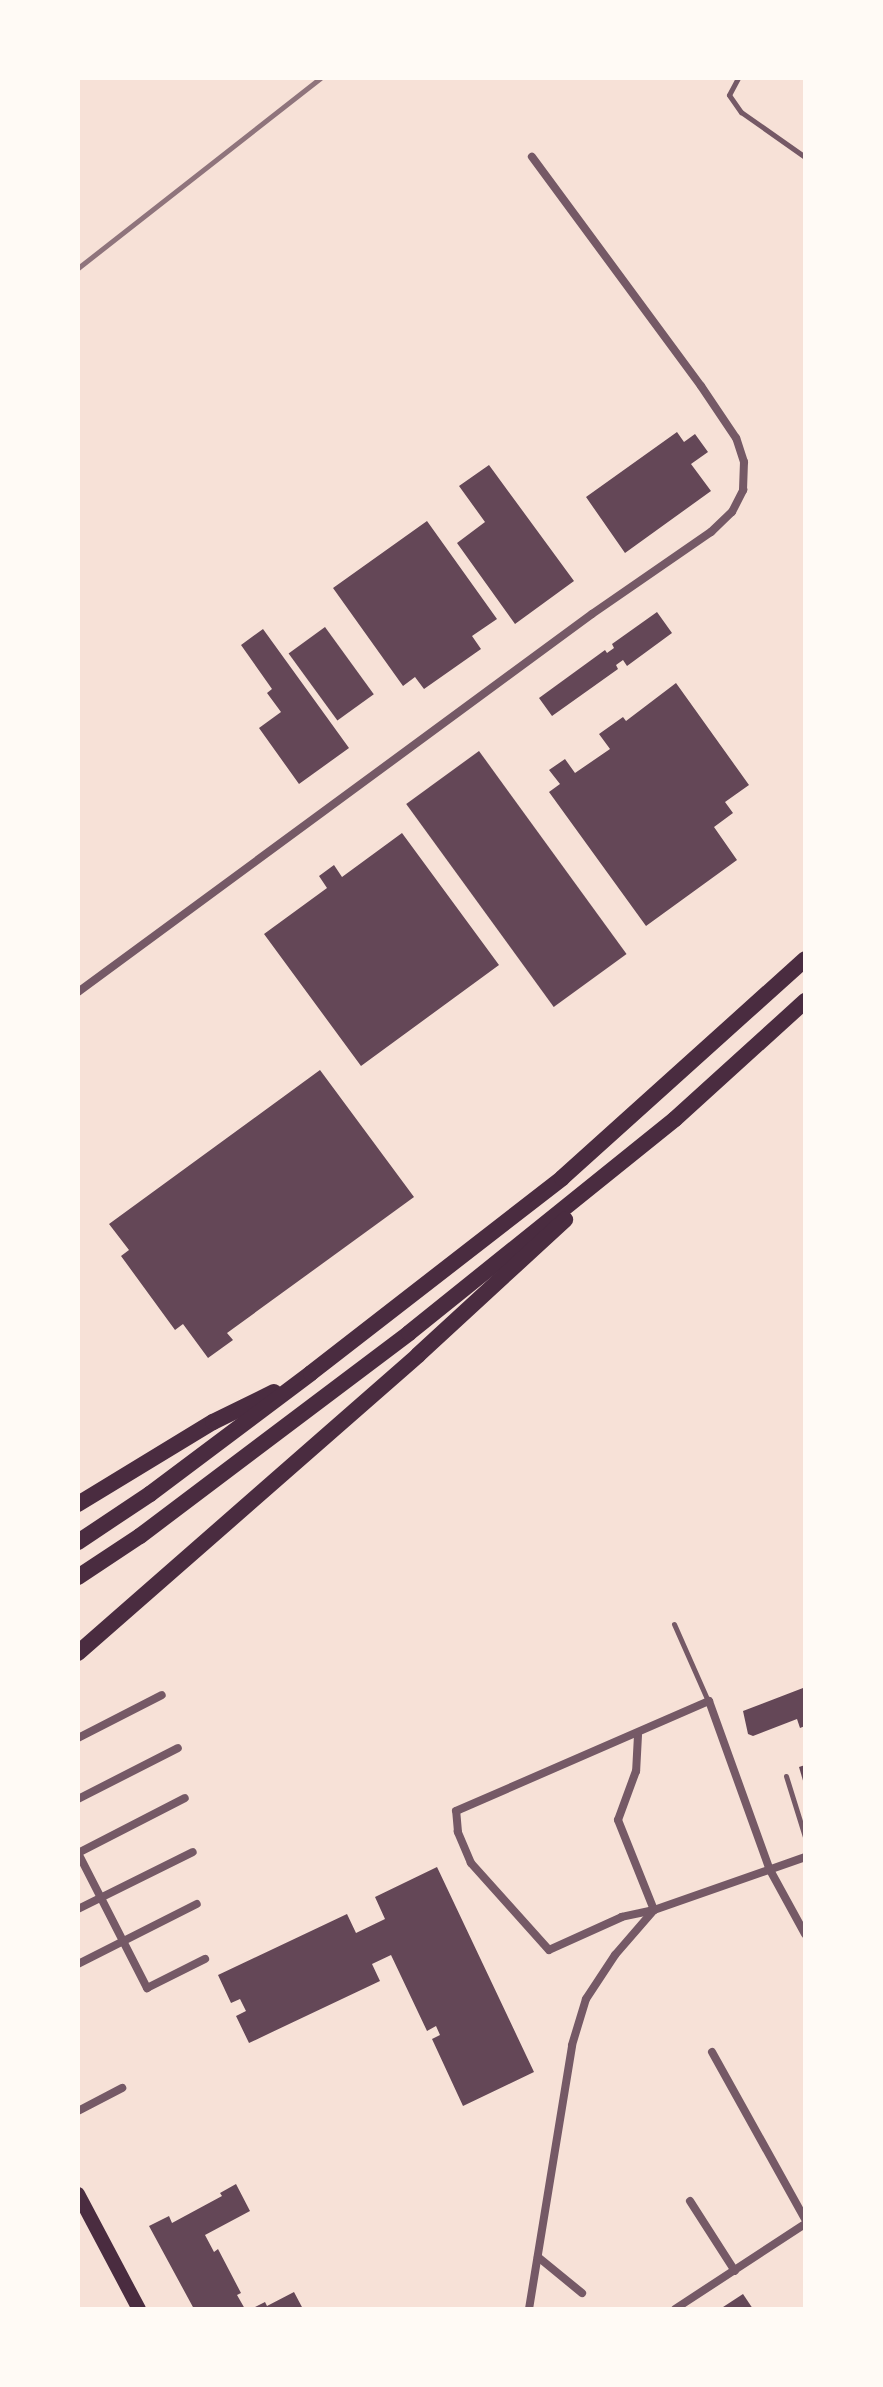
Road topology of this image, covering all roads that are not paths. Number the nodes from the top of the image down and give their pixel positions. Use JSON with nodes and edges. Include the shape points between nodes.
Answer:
{"nodes":[{"id":1,"x":738,"y":78,"type":"edge"},
{"id":2,"x":532,"y":157,"type":"dead end"},
{"id":3,"x":805,"y":157,"type":"edge"},
{"id":4,"x":805,"y":959,"type":"edge"},
{"id":5,"x":78,"y":992,"type":"edge"},
{"id":6,"x":805,"y":1001,"type":"edge"},
{"id":7,"x":675,"y":1119,"type":"junction"},
{"id":8,"x":311,"y":1373,"type":"junction"},
{"id":9,"x":78,"y":1504,"type":"edge"},
{"id":10,"x":78,"y":1542,"type":"edge"},
{"id":11,"x":78,"y":1577,"type":"edge"},
{"id":12,"x":674,"y":1624,"type":"dead end"},
{"id":13,"x":78,"y":1653,"type":"edge"},
{"id":14,"x":162,"y":1695,"type":"dead end"},
{"id":15,"x":709,"y":1701,"type":"junction"},
{"id":16,"x":638,"y":1735,"type":"junction"},
{"id":17,"x":78,"y":1738,"type":"edge"},
{"id":18,"x":178,"y":1748,"type":"dead end"},
{"id":19,"x":786,"y":1776,"type":"dead end"},
{"id":20,"x":185,"y":1798,"type":"dead end"},
{"id":21,"x":78,"y":1799,"type":"edge"},
{"id":22,"x":805,"y":1837,"type":"edge"},
{"id":23,"x":193,"y":1852,"type":"dead end"},
{"id":24,"x":78,"y":1853,"type":"edge"},
{"id":25,"x":805,"y":1857,"type":"edge"},
{"id":26,"x":770,"y":1870,"type":"junction"},
{"id":27,"x":101,"y":1898,"type":"junction"},
{"id":28,"x":197,"y":1904,"type":"dead end"},
{"id":29,"x":78,"y":1909,"type":"edge"},
{"id":30,"x":654,"y":1910,"type":"junction"},
{"id":31,"x":805,"y":1934,"type":"edge"},
{"id":32,"x":123,"y":1941,"type":"junction"},
{"id":33,"x":205,"y":1959,"type":"dead end"},
{"id":34,"x":78,"y":1964,"type":"edge"},
{"id":35,"x":712,"y":2052,"type":"dead end"},
{"id":36,"x":122,"y":2088,"type":"dead end"},
{"id":37,"x":78,"y":2111,"type":"edge"},
{"id":38,"x":79,"y":2198,"type":"edge"},
{"id":39,"x":690,"y":2201,"type":"dead end"},
{"id":40,"x":805,"y":2221,"type":"edge"},
{"id":41,"x":538,"y":2257,"type":"junction"},
{"id":42,"x":735,"y":2271,"type":"junction"},
{"id":43,"x":582,"y":2293,"type":"dead end"},
{"id":44,"x":139,"y":2309,"type":"edge"},
{"id":45,"x":529,"y":2309,"type":"edge"},
{"id":46,"x":675,"y":2309,"type":"edge"}],
"edges":[{"from":1,"to":3,"type":"lane","via":[[729,95],[741,112]]},
{"from":2,"to":5,"type":"street","via":[[736,438],[744,462],[743,490],[732,512]]},
{"from":4,"to":8,"type":"highway","via":[[562,1178]]},
{"from":6,"to":7,"type":"highway"},
{"from":7,"to":11,"type":"highway","via":[[409,1333]]},
{"from":7,"to":13,"type":"highway","via":[[418,1355]]},
{"from":8,"to":9,"type":"highway","via":[[213,1422]]},
{"from":8,"to":10,"type":"highway"},
{"from":12,"to":15,"type":"lane"},
{"from":14,"to":17,"type":"street"},
{"from":15,"to":16,"type":"street"},
{"from":15,"to":26,"type":"street"},
{"from":16,"to":30,"type":"street","via":[[636,1771],[618,1820]]},
{"from":16,"to":30,"type":"street","via":[[456,1811],[471,1863],[549,1950],[622,1917]]},
{"from":18,"to":21,"type":"street"},
{"from":19,"to":22,"type":"lane"},
{"from":20,"to":24,"type":"street"},
{"from":23,"to":27,"type":"street"},
{"from":24,"to":27,"type":"street"},
{"from":25,"to":26,"type":"street"},
{"from":26,"to":30,"type":"street"},
{"from":26,"to":31,"type":"street"},
{"from":27,"to":29,"type":"street"},
{"from":27,"to":32,"type":"street"},
{"from":28,"to":32,"type":"street"},
{"from":30,"to":41,"type":"street","via":[[586,1999],[572,2045]]},
{"from":32,"to":33,"type":"street","via":[[147,1988]]},
{"from":32,"to":34,"type":"street"},
{"from":35,"to":40,"type":"street"},
{"from":36,"to":37,"type":"street"},
{"from":38,"to":44,"type":"main road"},
{"from":39,"to":42,"type":"street"},
{"from":40,"to":42,"type":"street"},
{"from":41,"to":43,"type":"street"},
{"from":41,"to":45,"type":"street"},
{"from":42,"to":46,"type":"street"}]}
